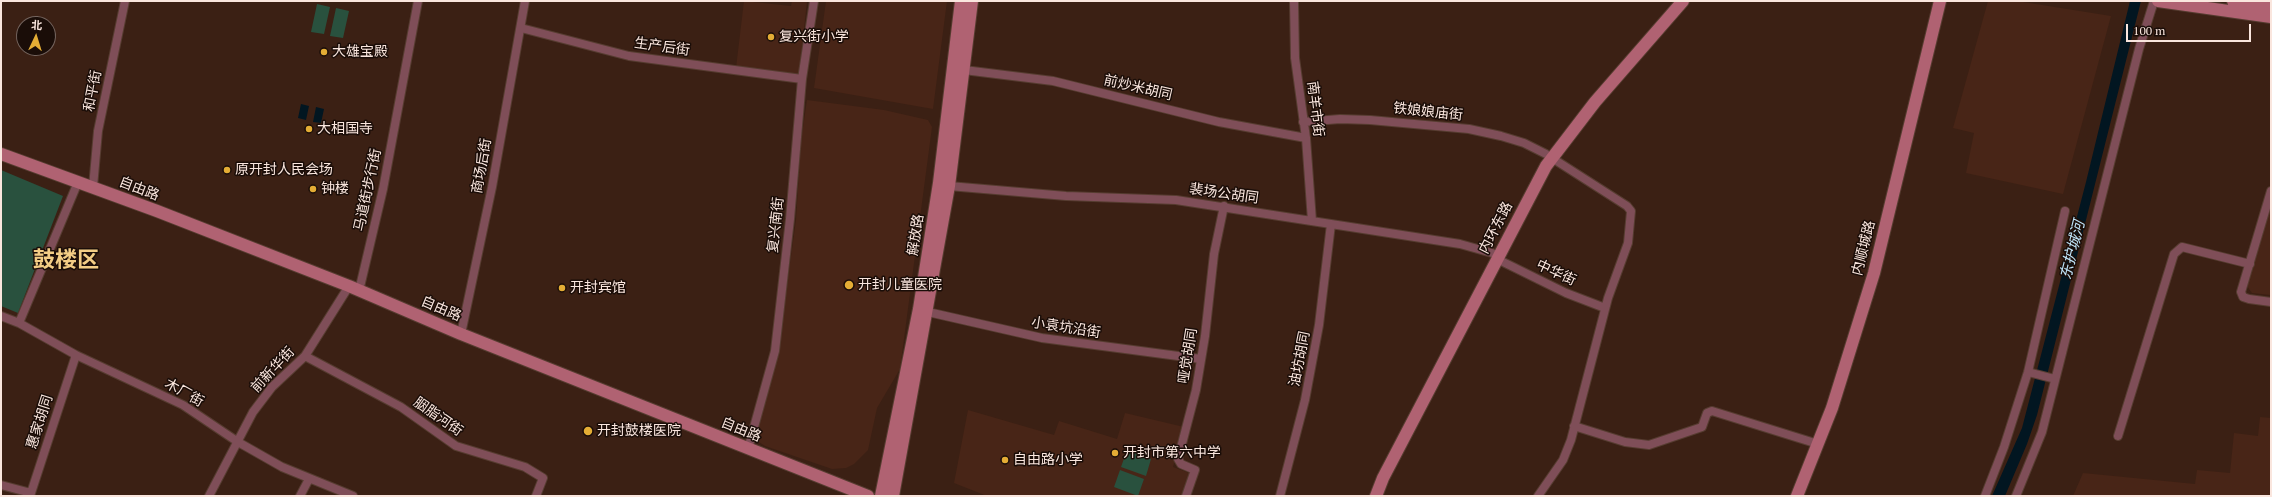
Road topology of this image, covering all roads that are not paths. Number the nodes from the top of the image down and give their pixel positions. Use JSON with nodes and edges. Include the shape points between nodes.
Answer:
{"nodes":[{"id":1,"x":125,"y":1,"type":"edge"},
{"id":2,"x":418,"y":1,"type":"edge"},
{"id":3,"x":525,"y":1,"type":"edge"},
{"id":4,"x":814,"y":1,"type":"edge"},
{"id":5,"x":961,"y":1,"type":"edge"},
{"id":6,"x":972,"y":1,"type":"edge"},
{"id":7,"x":1294,"y":1,"type":"edge"},
{"id":8,"x":1673,"y":1,"type":"edge"},
{"id":9,"x":1683,"y":1,"type":"edge"},
{"id":10,"x":1940,"y":1,"type":"edge"},
{"id":11,"x":2154,"y":1,"type":"edge"},
{"id":12,"x":2158,"y":1,"type":"edge"},
{"id":13,"x":2233,"y":1,"type":"edge"},
{"id":14,"x":2271,"y":6,"type":"edge"},
{"id":15,"x":2271,"y":17,"type":"edge"},
{"id":16,"x":520,"y":28,"type":"junction"},
{"id":17,"x":964,"y":70,"type":"junction"},
{"id":18,"x":802,"y":79,"type":"junction"},
{"id":19,"x":1303,"y":122,"type":"junction"},
{"id":20,"x":1306,"y":138,"type":"junction"},
{"id":21,"x":1,"y":154,"type":"edge"},
{"id":22,"x":1549,"y":156,"type":"junction"},
{"id":23,"x":78,"y":182,"type":"junction"},
{"id":24,"x":949,"y":186,"type":"junction"},
{"id":25,"x":93,"y":187,"type":"junction"},
{"id":26,"x":2271,"y":191,"type":"edge"},
{"id":27,"x":1224,"y":206,"type":"junction"},
{"id":28,"x":2065,"y":211,"type":"dead end"},
{"id":29,"x":1312,"y":221,"type":"junction"},
{"id":30,"x":1331,"y":224,"type":"junction"},
{"id":31,"x":1495,"y":256,"type":"junction"},
{"id":32,"x":2250,"y":264,"type":"junction"},
{"id":33,"x":354,"y":288,"type":"junction"},
{"id":34,"x":2271,"y":302,"type":"edge"},
{"id":35,"x":1605,"y":308,"type":"junction"},
{"id":36,"x":928,"y":312,"type":"junction"},
{"id":37,"x":1,"y":316,"type":"edge"},
{"id":38,"x":19,"y":324,"type":"junction"},
{"id":39,"x":460,"y":334,"type":"junction"},
{"id":40,"x":76,"y":355,"type":"junction"},
{"id":41,"x":305,"y":356,"type":"junction"},
{"id":42,"x":1201,"y":359,"type":"junction"},
{"id":43,"x":2032,"y":373,"type":"junction"},
{"id":44,"x":2051,"y":378,"type":"junction"},
{"id":45,"x":1574,"y":426,"type":"junction"},
{"id":46,"x":2118,"y":436,"type":"dead end"},
{"id":47,"x":238,"y":442,"type":"junction"},
{"id":48,"x":1818,"y":444,"type":"junction"},
{"id":49,"x":748,"y":449,"type":"junction"},
{"id":50,"x":309,"y":479,"type":"junction"},
{"id":51,"x":1,"y":485,"type":"edge"},
{"id":52,"x":30,"y":494,"type":"edge"},
{"id":53,"x":209,"y":496,"type":"edge"},
{"id":54,"x":300,"y":496,"type":"edge"},
{"id":55,"x":354,"y":496,"type":"edge"},
{"id":56,"x":536,"y":496,"type":"edge"},
{"id":57,"x":868,"y":496,"type":"edge"},
{"id":58,"x":882,"y":496,"type":"edge"},
{"id":59,"x":893,"y":496,"type":"edge"},
{"id":60,"x":1186,"y":496,"type":"edge"},
{"id":61,"x":1280,"y":496,"type":"edge"},
{"id":62,"x":1368,"y":496,"type":"edge"},
{"id":63,"x":1376,"y":496,"type":"edge"},
{"id":64,"x":1538,"y":496,"type":"edge"},
{"id":65,"x":1797,"y":496,"type":"edge"},
{"id":66,"x":1985,"y":496,"type":"edge"},
{"id":67,"x":2016,"y":496,"type":"edge"}],
"edges":[{"from":1,"to":25,"type":"street","name":"和平街","via":[[98,131]]},
{"from":2,"to":33,"type":"street","name":"马道街步行街","via":[[383,189]]},
{"from":3,"to":16,"type":"street","name":"商场后街"},
{"from":4,"to":18,"type":"street","name":"复兴南街"},
{"from":5,"to":58,"type":"street","name":"解放路","via":[[939,184],[919,309]]},
{"from":6,"to":17,"type":"street","name":"解放路"},
{"from":7,"to":19,"type":"street","name":"南羊市街","via":[[1295,58]]},
{"from":8,"to":22,"type":"street","name":"内环东路","via":[[1589,98]]},
{"from":9,"to":22,"type":"street","name":"内环东路"},
{"from":10,"to":48,"type":"street","name":"内顺城路","via":[[1874,273]]},
{"from":11,"to":44,"type":"street"},
{"from":12,"to":15,"type":"street"},
{"from":13,"to":14,"type":"street"},
{"from":16,"to":18,"type":"street","name":"生产后街","via":[[629,56]]},
{"from":16,"to":39,"type":"street","name":"商场后街","via":[[492,187]]},
{"from":17,"to":20,"type":"street","name":"前炒米胡同","via":[[1053,81],[1219,122]]},
{"from":17,"to":24,"type":"street","name":"解放路"},
{"from":18,"to":49,"type":"street","name":"复兴南街","via":[[775,351]]},
{"from":19,"to":20,"type":"street","name":"南羊市街"},
{"from":19,"to":22,"type":"street","name":"铁娘娘庙街","via":[[1370,120],[1469,129],[1524,143]]},
{"from":20,"to":29,"type":"street","name":"南羊市街"},
{"from":21,"to":23,"type":"street","name":"自由路"},
{"from":22,"to":31,"type":"street","name":"内环东路","via":[[1528,182]]},
{"from":22,"to":35,"type":"street","name":"铁娘娘庙街","via":[[1631,211],[1628,243]]},
{"from":23,"to":25,"type":"street","name":"自由路"},
{"from":23,"to":38,"type":"street"},
{"from":24,"to":27,"type":"street","name":"裴场公胡同","via":[[1066,196],[1176,200]]},
{"from":24,"to":36,"type":"street","name":"解放路"},
{"from":25,"to":33,"type":"street","name":"自由路"},
{"from":26,"to":32,"type":"street"},
{"from":27,"to":29,"type":"street","name":"裴场公胡同"},
{"from":27,"to":42,"type":"street","name":"哑觉胡同","via":[[1214,254]]},
{"from":28,"to":43,"type":"street"},
{"from":29,"to":30,"type":"street","name":"裴场公胡同"},
{"from":30,"to":31,"type":"street","name":"裴场公胡同","via":[[1460,244]]},
{"from":30,"to":61,"type":"street","name":"油坊胡同","via":[[1320,325],[1305,400]]},
{"from":31,"to":35,"type":"street","name":"中华街","via":[[1566,293]]},
{"from":31,"to":62,"type":"street","name":"内环东路"},
{"from":31,"to":63,"type":"street","name":"内环东路"},
{"from":32,"to":34,"type":"street","via":[[2241,292],[2243,297]]},
{"from":32,"to":46,"type":"street","via":[[2182,246],[2174,254]]},
{"from":33,"to":39,"type":"street","name":"自由路"},
{"from":33,"to":41,"type":"street","name":"前新华街"},
{"from":35,"to":45,"type":"street"},
{"from":36,"to":42,"type":"street","name":"小袁坑沿街","via":[[1042,338]]},
{"from":36,"to":59,"type":"street","name":"解放路"},
{"from":37,"to":38,"type":"street","name":"木厂街"},
{"from":38,"to":40,"type":"street","name":"木厂街"},
{"from":39,"to":49,"type":"street","name":"自由路"},
{"from":40,"to":47,"type":"street","name":"木厂街","via":[[184,406]]},
{"from":40,"to":52,"type":"street","name":"惠家胡同"},
{"from":41,"to":47,"type":"street","name":"前新华街","via":[[272,387],[253,412]]},
{"from":41,"to":56,"type":"street","name":"胭脂河街","via":[[401,407],[456,446],[525,467],[544,478]]},
{"from":42,"to":60,"type":"street","name":"哑觉胡同","via":[[1196,390],[1178,459],[1181,464],[1195,470]]},
{"from":43,"to":44,"type":"street"},
{"from":43,"to":66,"type":"street"},
{"from":44,"to":67,"type":"street","via":[[2042,432]]},
{"from":45,"to":48,"type":"street","via":[[1625,442],[1649,446],[1702,427],[1707,413],[1712,411]]},
{"from":45,"to":64,"type":"street","via":[[1563,460]]},
{"from":47,"to":50,"type":"street","name":"木厂街"},
{"from":47,"to":53,"type":"street","name":"前新华街"},
{"from":48,"to":65,"type":"street","name":"内顺城路"},
{"from":49,"to":57,"type":"street","name":"自由路"},
{"from":50,"to":54,"type":"street"},
{"from":50,"to":55,"type":"street","name":"木厂街"},
{"from":51,"to":52,"type":"street"}]}
